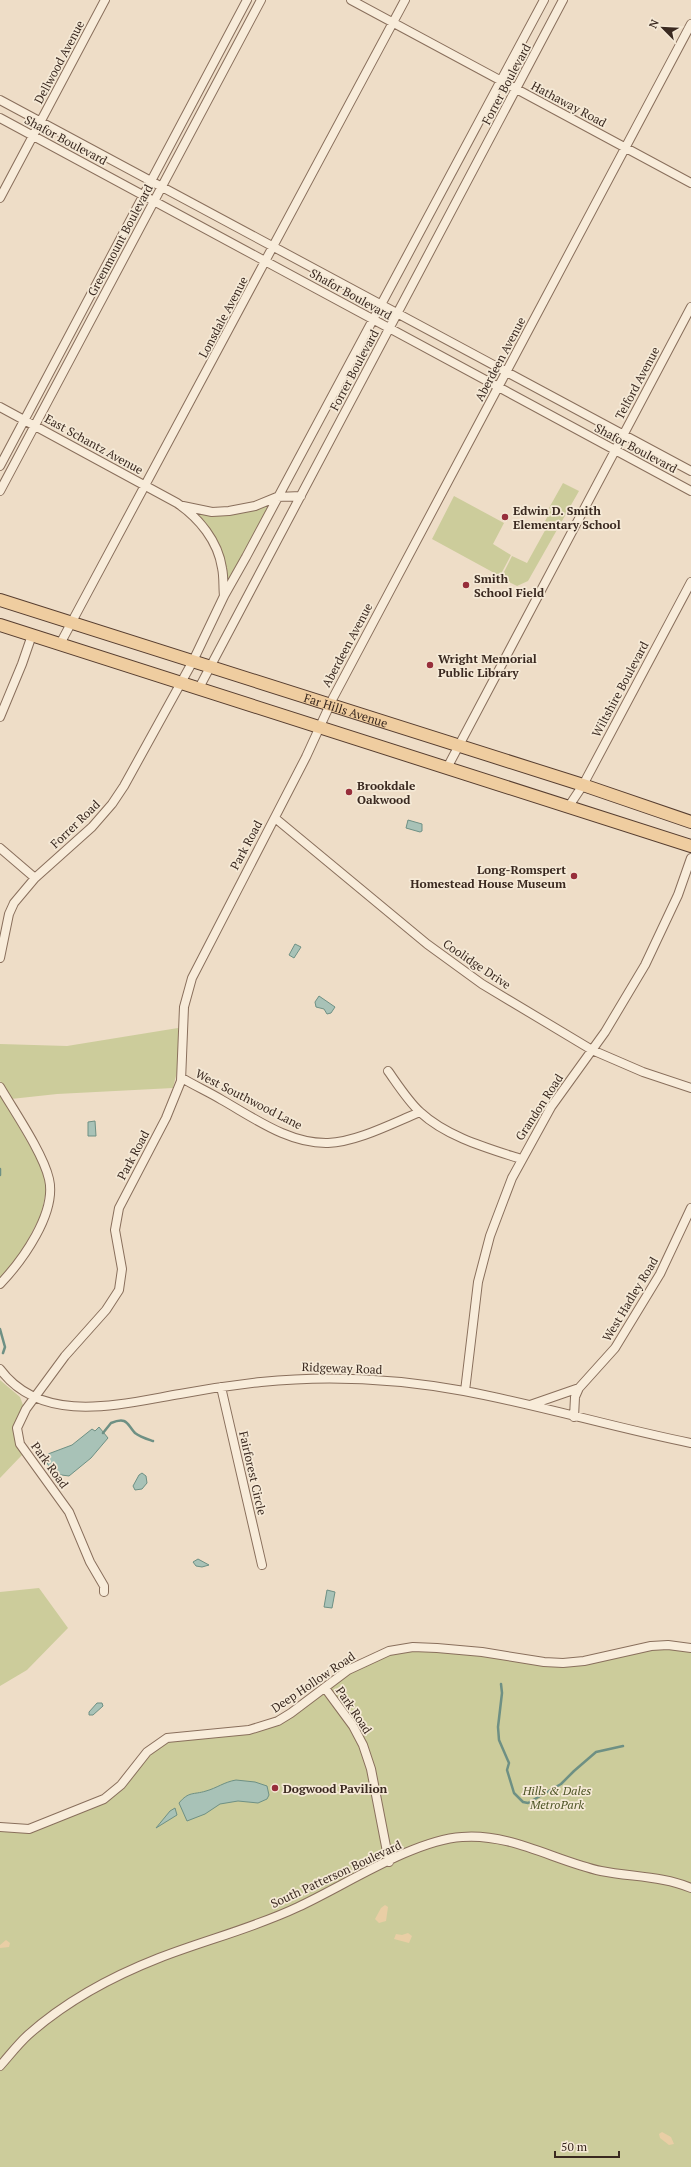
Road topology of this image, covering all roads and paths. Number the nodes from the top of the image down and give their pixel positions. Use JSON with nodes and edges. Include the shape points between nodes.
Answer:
{"nodes":[{"id":1,"x":105,"y":0,"type":"edge"},
{"id":2,"x":247,"y":0,"type":"edge"},
{"id":3,"x":261,"y":0,"type":"edge"},
{"id":4,"x":351,"y":0,"type":"edge"},
{"id":5,"x":405,"y":0,"type":"edge"},
{"id":6,"x":544,"y":0,"type":"edge"},
{"id":7,"x":563,"y":0,"type":"edge"},
{"id":8,"x":393,"y":23,"type":"junction"},
{"id":9,"x":691,"y":24,"type":"edge"},
{"id":10,"x":501,"y":81,"type":"junction"},
{"id":11,"x":516,"y":89,"type":"junction"},
{"id":12,"x":0,"y":100,"type":"edge"},
{"id":13,"x":0,"y":118,"type":"edge"},
{"id":14,"x":41,"y":121,"type":"junction"},
{"id":15,"x":33,"y":135,"type":"junction"},
{"id":16,"x":626,"y":148,"type":"junction"},
{"id":17,"x":151,"y":181,"type":"junction"},
{"id":18,"x":691,"y":183,"type":"edge"},
{"id":19,"x":162,"y":187,"type":"junction"},
{"id":20,"x":144,"y":195,"type":"junction"},
{"id":21,"x":0,"y":198,"type":"edge"},
{"id":22,"x":155,"y":201,"type":"junction"},
{"id":23,"x":274,"y":246,"type":"junction"},
{"id":24,"x":266,"y":261,"type":"junction"},
{"id":25,"x":381,"y":304,"type":"junction"},
{"id":26,"x":691,"y":307,"type":"edge"},
{"id":27,"x":398,"y":314,"type":"junction"},
{"id":28,"x":374,"y":319,"type":"junction"},
{"id":29,"x":390,"y":328,"type":"junction"},
{"id":30,"x":506,"y":373,"type":"junction"},
{"id":31,"x":498,"y":388,"type":"junction"},
{"id":32,"x":0,"y":407,"type":"edge"},
{"id":33,"x":25,"y":420,"type":"junction"},
{"id":34,"x":35,"y":425,"type":"junction"},
{"id":35,"x":624,"y":434,"type":"junction"},
{"id":36,"x":616,"y":450,"type":"junction"},
{"id":37,"x":0,"y":466,"type":"edge"},
{"id":38,"x":691,"y":471,"type":"edge"},
{"id":39,"x":146,"y":487,"type":"junction"},
{"id":40,"x":0,"y":490,"type":"edge"},
{"id":41,"x":691,"y":491,"type":"edge"},
{"id":42,"x":301,"y":496,"type":"junction"},
{"id":43,"x":277,"y":497,"type":"junction"},
{"id":44,"x":177,"y":503,"type":"junction"},
{"id":45,"x":691,"y":582,"type":"edge"},
{"id":46,"x":224,"y":596,"type":"junction"},
{"id":47,"x":0,"y":600,"type":"edge"},
{"id":48,"x":73,"y":622,"type":"junction"},
{"id":49,"x":0,"y":625,"type":"edge"},
{"id":50,"x":32,"y":635,"type":"junction"},
{"id":51,"x":60,"y":644,"type":"junction"},
{"id":52,"x":193,"y":661,"type":"junction"},
{"id":53,"x":210,"y":667,"type":"junction"},
{"id":54,"x":181,"y":682,"type":"junction"},
{"id":55,"x":199,"y":688,"type":"junction"},
{"id":56,"x":329,"y":706,"type":"junction"},
{"id":57,"x":0,"y":717,"type":"edge"},
{"id":58,"x":319,"y":727,"type":"junction"},
{"id":59,"x":458,"y":746,"type":"junction"},
{"id":60,"x":447,"y":768,"type":"junction"},
{"id":61,"x":583,"y":785,"type":"junction"},
{"id":62,"x":569,"y":806,"type":"junction"},
{"id":63,"x":274,"y":818,"type":"junction"},
{"id":64,"x":691,"y":822,"type":"edge"},
{"id":65,"x":691,"y":846,"type":"edge"},
{"id":66,"x":0,"y":848,"type":"edge"},
{"id":67,"x":691,"y":858,"type":"edge"},
{"id":68,"x":35,"y":878,"type":"junction"},
{"id":69,"x":0,"y":958,"type":"edge"},
{"id":70,"x":592,"y":1050,"type":"junction"},
{"id":71,"x":388,"y":1071,"type":"dead end"},
{"id":72,"x":182,"y":1078,"type":"junction"},
{"id":73,"x":0,"y":1087,"type":"edge"},
{"id":74,"x":691,"y":1088,"type":"edge"},
{"id":75,"x":420,"y":1112,"type":"junction"},
{"id":76,"x":521,"y":1159,"type":"junction"},
{"id":77,"x":691,"y":1208,"type":"edge"},
{"id":78,"x":0,"y":1284,"type":"edge"},
{"id":79,"x":0,"y":1369,"type":"edge"},
{"id":80,"x":221,"y":1387,"type":"junction"},
{"id":81,"x":579,"y":1388,"type":"junction"},
{"id":82,"x":464,"y":1391,"type":"junction"},
{"id":83,"x":34,"y":1397,"type":"junction"},
{"id":84,"x":528,"y":1405,"type":"junction"},
{"id":85,"x":574,"y":1417,"type":"junction"},
{"id":86,"x":691,"y":1443,"type":"edge"},
{"id":87,"x":262,"y":1565,"type":"dead end"},
{"id":88,"x":104,"y":1592,"type":"dead end"},
{"id":89,"x":691,"y":1648,"type":"edge"},
{"id":90,"x":325,"y":1688,"type":"junction"},
{"id":91,"x":0,"y":1827,"type":"edge"},
{"id":92,"x":389,"y":1862,"type":"junction"},
{"id":93,"x":691,"y":1888,"type":"edge"},
{"id":94,"x":0,"y":2066,"type":"edge"}],
"edges":[{"from":1,"to":14,"type":"street","name":"Dellwood Avenue"},
{"from":2,"to":17,"type":"street","name":"Greenmount Boulevard"},
{"from":3,"to":19,"type":"street","name":"Greenmount Boulevard"},
{"from":4,"to":8,"type":"street","name":"Hathaway Road"},
{"from":5,"to":8,"type":"street","name":"Lonsdale Avenue"},
{"from":6,"to":10,"type":"street","name":"Forrer Boulevard"},
{"from":7,"to":11,"type":"street","name":"Forrer Boulevard"},
{"from":8,"to":10,"type":"street","name":"Hathaway Road"},
{"from":8,"to":23,"type":"street","name":"Lonsdale Avenue"},
{"from":9,"to":16,"type":"street","name":"Aberdeen Avenue"},
{"from":10,"to":11,"type":"street","name":"Hathaway Road"},
{"from":10,"to":25,"type":"street","name":"Forrer Boulevard"},
{"from":11,"to":16,"type":"street","name":"Hathaway Road"},
{"from":11,"to":27,"type":"street","name":"Forrer Boulevard"},
{"from":12,"to":14,"type":"street","name":"Shafor Boulevard"},
{"from":13,"to":15,"type":"street","name":"Shafor Boulevard"},
{"from":14,"to":15,"type":"street","name":"Dellwood Avenue"},
{"from":14,"to":17,"type":"street","name":"Shafor Boulevard"},
{"from":15,"to":20,"type":"street","name":"Shafor Boulevard"},
{"from":15,"to":21,"type":"street","name":"Dellwood Avenue"},
{"from":16,"to":18,"type":"street","name":"Hathaway Road"},
{"from":16,"to":30,"type":"street","name":"Aberdeen Avenue"},
{"from":17,"to":19,"type":"street","name":"Shafor Boulevard"},
{"from":17,"to":20,"type":"street","name":"Greenmount Boulevard"},
{"from":19,"to":22,"type":"street","name":"Greenmount Boulevard"},
{"from":19,"to":23,"type":"street","name":"Shafor Boulevard"},
{"from":20,"to":22,"type":"street","name":"Shafor Boulevard"},
{"from":20,"to":33,"type":"street","name":"Greenmount Boulevard"},
{"from":22,"to":24,"type":"street","name":"Shafor Boulevard"},
{"from":22,"to":34,"type":"street","name":"Greenmount Boulevard"},
{"from":23,"to":24,"type":"street","name":"Lonsdale Avenue"},
{"from":23,"to":25,"type":"street","name":"Shafor Boulevard"},
{"from":24,"to":28,"type":"street","name":"Shafor Boulevard"},
{"from":24,"to":39,"type":"street","name":"Lonsdale Avenue"},
{"from":25,"to":27,"type":"street","name":"Shafor Boulevard"},
{"from":25,"to":28,"type":"street","name":"Forrer Boulevard"},
{"from":26,"to":35,"type":"street","name":"Telford Avenue"},
{"from":27,"to":29,"type":"street","name":"Forrer Boulevard"},
{"from":27,"to":30,"type":"street","name":"Shafor Boulevard"},
{"from":28,"to":29,"type":"street","name":"Shafor Boulevard"},
{"from":28,"to":43,"type":"street","name":"Forrer Boulevard"},
{"from":29,"to":31,"type":"street","name":"Shafor Boulevard"},
{"from":29,"to":42,"type":"street","name":"Forrer Boulevard"},
{"from":30,"to":31,"type":"street","name":"Aberdeen Avenue"},
{"from":30,"to":35,"type":"street","name":"Shafor Boulevard"},
{"from":31,"to":36,"type":"street","name":"Shafor Boulevard"},
{"from":31,"to":56,"type":"street","name":"Aberdeen Avenue"},
{"from":32,"to":33,"type":"street","name":"East Schantz Avenue"},
{"from":33,"to":34,"type":"street","name":"East Schantz Avenue"},
{"from":33,"to":37,"type":"street","name":"Greenmount Boulevard"},
{"from":34,"to":39,"type":"street","name":"East Schantz Avenue"},
{"from":34,"to":40,"type":"street","name":"Greenmount Boulevard"},
{"from":35,"to":36,"type":"street","name":"Telford Avenue"},
{"from":35,"to":38,"type":"street","name":"Shafor Boulevard"},
{"from":36,"to":41,"type":"street","name":"Shafor Boulevard"},
{"from":36,"to":59,"type":"street","name":"Telford Avenue"},
{"from":39,"to":44,"type":"street","name":"East Schantz Avenue"},
{"from":39,"to":48,"type":"street","name":"Lonsdale Avenue"},
{"from":42,"to":43,"type":"street","name":"East Schantz Avenue"},
{"from":42,"to":53,"type":"street","name":"Forrer Boulevard"},
{"from":43,"to":44,"type":"street","name":"East Schantz Avenue","via":[[255,506],[229,511],[200,510]]},
{"from":43,"to":46,"type":"street","name":"Forrer Boulevard"},
{"from":44,"to":46,"type":"street","name":"East Schantz Avenue","via":[[201,524],[216,547],[223,570]]},
{"from":45,"to":61,"type":"street","name":"Wiltshire Boulevard"},
{"from":46,"to":52,"type":"street","name":"Forrer Boulevard"},
{"from":47,"to":48,"type":"main road","name":"Far Hills Avenue"},
{"from":48,"to":51,"type":"street","name":"Lonsdale Avenue"},
{"from":48,"to":52,"type":"main road","name":"Far Hills Avenue"},
{"from":49,"to":50,"type":"main road","name":"Far Hills Avenue"},
{"from":50,"to":51,"type":"main road","name":"Far Hills Avenue"},
{"from":50,"to":57,"type":"street"},
{"from":51,"to":54,"type":"main road","name":"Far Hills Avenue"},
{"from":52,"to":53,"type":"main road","name":"Far Hills Avenue"},
{"from":52,"to":54,"type":"street","name":"Forrer Road"},
{"from":53,"to":55,"type":"street","name":"Forrer Boulevard"},
{"from":53,"to":56,"type":"main road","name":"Far Hills Avenue"},
{"from":54,"to":55,"type":"main road","name":"Far Hills Avenue"},
{"from":54,"to":68,"type":"street","name":"Forrer Road","via":[[112,804],[92,827]]},
{"from":55,"to":58,"type":"main road","name":"Far Hills Avenue"},
{"from":56,"to":58,"type":"street","name":"Park Road"},
{"from":56,"to":59,"type":"main road","name":"Far Hills Avenue"},
{"from":58,"to":60,"type":"main road","name":"Far Hills Avenue"},
{"from":58,"to":63,"type":"street","name":"Park Road"},
{"from":59,"to":60,"type":"street","name":"Telford Avenue"},
{"from":59,"to":61,"type":"main road","name":"Far Hills Avenue"},
{"from":60,"to":62,"type":"main road","name":"Far Hills Avenue"},
{"from":61,"to":62,"type":"street","name":"Wiltshire Boulevard"},
{"from":61,"to":64,"type":"main road","name":"Far Hills Avenue"},
{"from":62,"to":65,"type":"main road","name":"Far Hills Avenue"},
{"from":63,"to":70,"type":"street","name":"Coolidge Drive","via":[[426,944],[482,984]]},
{"from":63,"to":72,"type":"street","name":"Park Road","via":[[192,978],[184,1007]]},
{"from":66,"to":68,"type":"street"},
{"from":67,"to":70,"type":"street","name":"Grandon Road","via":[[678,895],[646,965]]},
{"from":68,"to":69,"type":"street","name":"Forrer Road","via":[[14,903]]},
{"from":70,"to":74,"type":"street","name":"Coolidge Drive","via":[[643,1072]]},
{"from":70,"to":76,"type":"street","name":"Grandon Road","via":[[551,1107]]},
{"from":71,"to":75,"type":"street"},
{"from":72,"to":75,"type":"street","name":"West Southwood Lane","via":[[272,1127],[295,1138],[316,1143],[342,1141]]},
{"from":72,"to":83,"type":"street","name":"Park Road","via":[[166,1118],[119,1208],[115,1230],[122,1269],[119,1290],[106,1310],[65,1356]]},
{"from":73,"to":78,"type":"street","via":[[44,1165],[50,1188],[46,1210],[34,1238],[16,1266]]},
{"from":75,"to":76,"type":"street","via":[[458,1136]]},
{"from":76,"to":82,"type":"street","name":"Grandon Road","via":[[500,1207],[482,1267],[472,1318]]},
{"from":77,"to":81,"type":"street","name":"West Hadley Road","via":[[660,1274],[627,1331],[602,1364]]},
{"from":79,"to":83,"type":"street","name":"Ridgeway Road","via":[[8,1380]]},
{"from":80,"to":82,"type":"street","name":"Ridgeway Road","via":[[296,1379],[333,1379],[400,1383]]},
{"from":80,"to":83,"type":"street","name":"Ridgeway Road","via":[[110,1406],[63,1405]]},
{"from":80,"to":87,"type":"street","name":"Fairforest Circle"},
{"from":81,"to":84,"type":"street","name":"West Hadley Road"},
{"from":81,"to":85,"type":"street","via":[[575,1397]]},
{"from":82,"to":84,"type":"street","name":"Ridgeway Road"},
{"from":83,"to":88,"type":"street","name":"Park Road","via":[[19,1422],[17,1436],[31,1462],[69,1512],[90,1562],[104,1586]]},
{"from":84,"to":85,"type":"street","name":"Ridgeway Road"},
{"from":85,"to":86,"type":"street","name":"Ridgeway Road"},
{"from":89,"to":90,"type":"street","name":"Deep Hollow Road","via":[[651,1646],[584,1661],[563,1663],[445,1648],[398,1648],[348,1670]]},
{"from":90,"to":91,"type":"street","name":"Deep Hollow Road","via":[[292,1713],[264,1726],[227,1733],[167,1738],[147,1752],[121,1785],[104,1799],[29,1829]]},
{"from":90,"to":92,"type":"street","name":"Park Road","via":[[353,1726],[363,1745],[371,1769]]},
{"from":92,"to":93,"type":"street","name":"South Patterson Boulevard","via":[[435,1842],[477,1837],[514,1843],[603,1872],[660,1880]]},
{"from":92,"to":94,"type":"street","name":"South Patterson Boulevard","via":[[296,1909],[158,1958],[107,1982],[38,2027]]}]}
